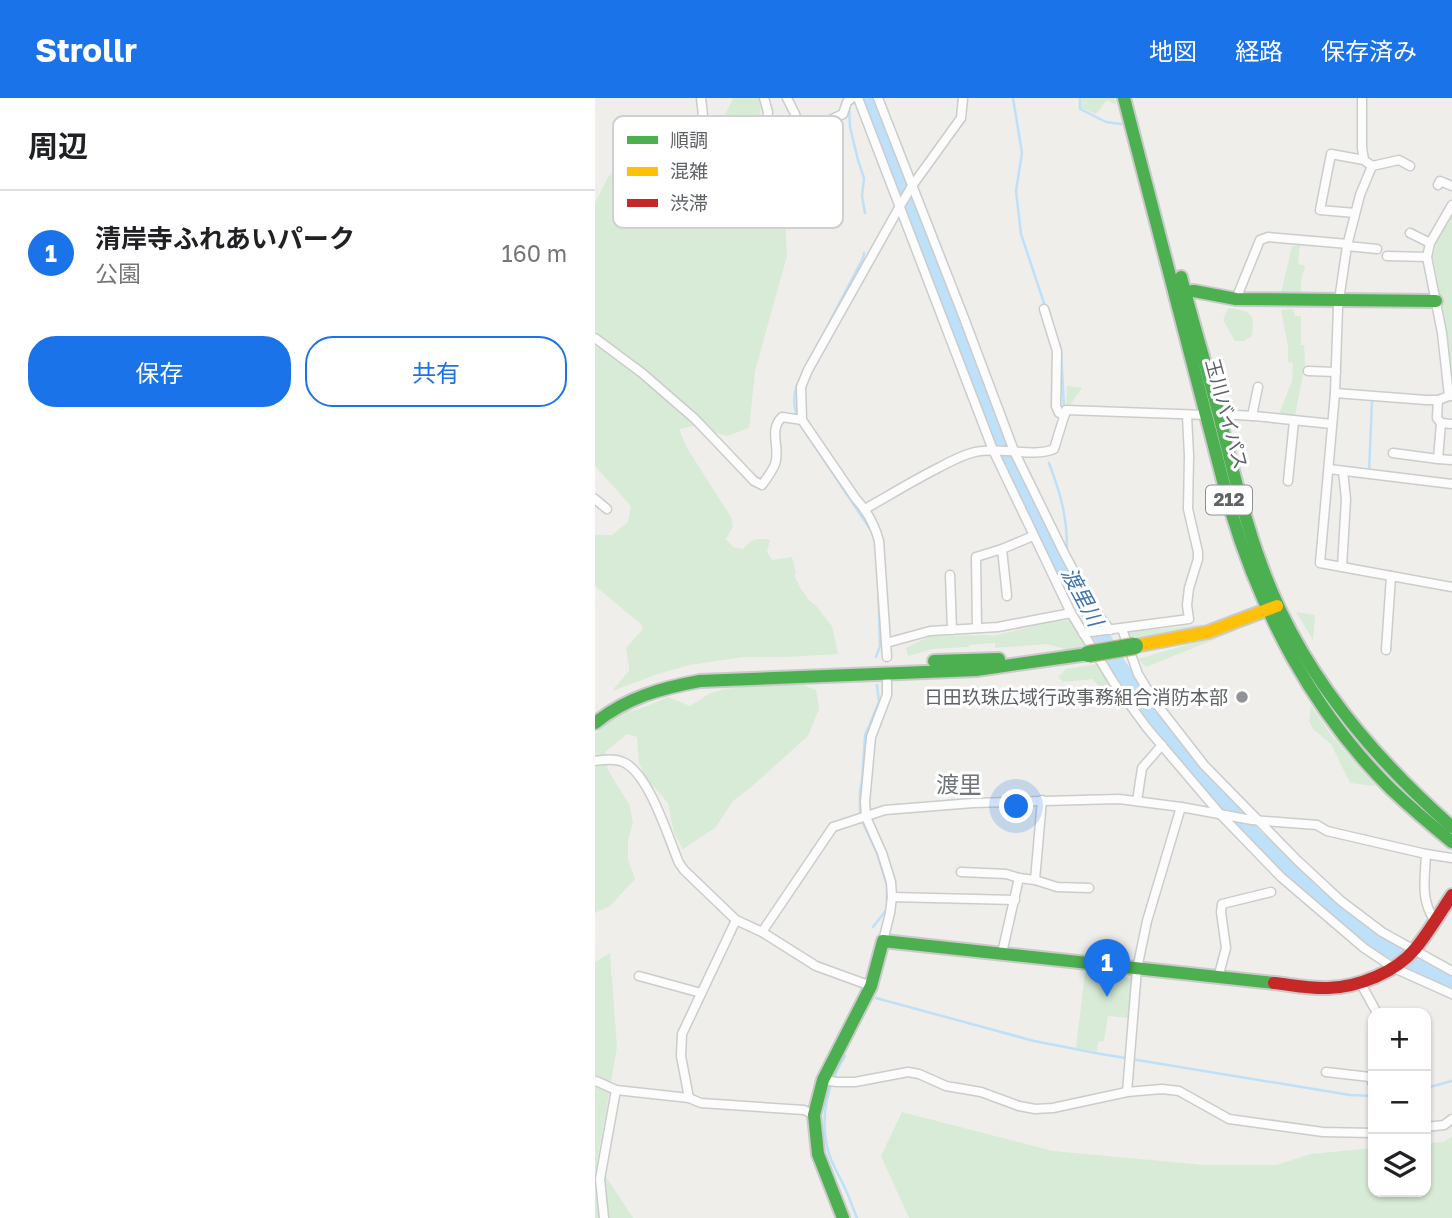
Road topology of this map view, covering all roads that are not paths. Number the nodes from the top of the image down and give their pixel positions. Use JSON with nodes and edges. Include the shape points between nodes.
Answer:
{"nodes":[{"id":1,"x":701,"y":98,"type":"edge"},
{"id":2,"x":764,"y":98,"type":"edge"},
{"id":3,"x":787,"y":98,"type":"edge"},
{"id":4,"x":852,"y":98,"type":"edge"},
{"id":5,"x":858,"y":98,"type":"edge"},
{"id":6,"x":878,"y":98,"type":"edge"},
{"id":7,"x":972,"y":98,"type":"edge"},
{"id":8,"x":1124,"y":98,"type":"edge"},
{"id":9,"x":1135,"y":98,"type":"edge"},
{"id":10,"x":1362,"y":98,"type":"edge"},
{"id":11,"x":963,"y":100,"type":"edge"},
{"id":12,"x":703,"y":116,"type":"edge"},
{"id":13,"x":767,"y":116,"type":"edge"},
{"id":14,"x":796,"y":116,"type":"edge"},
{"id":15,"x":839,"y":116,"type":"edge"},
{"id":16,"x":1364,"y":160,"type":"junction"},
{"id":17,"x":1372,"y":166,"type":"junction"},
{"id":18,"x":1411,"y":166,"type":"dead end"},
{"id":19,"x":912,"y":186,"type":"junction"},
{"id":20,"x":1438,"y":186,"type":"dead end"},
{"id":21,"x":1452,"y":186,"type":"edge"},
{"id":22,"x":1452,"y":205,"type":"edge"},
{"id":23,"x":899,"y":206,"type":"junction"},
{"id":24,"x":1355,"y":213,"type":"junction"},
{"id":25,"x":1409,"y":233,"type":"dead end"},
{"id":26,"x":1430,"y":243,"type":"junction"},
{"id":27,"x":1347,"y":245,"type":"junction"},
{"id":28,"x":1377,"y":249,"type":"dead end"},
{"id":29,"x":1387,"y":256,"type":"dead end"},
{"id":30,"x":1427,"y":257,"type":"junction"},
{"id":31,"x":1179,"y":292,"type":"junction"},
{"id":32,"x":1236,"y":299,"type":"junction"},
{"id":33,"x":1339,"y":300,"type":"junction"},
{"id":34,"x":1437,"y":301,"type":"junction"},
{"id":35,"x":1044,"y":309,"type":"dead end"},
{"id":36,"x":964,"y":318,"type":"junction"},
{"id":37,"x":946,"y":326,"type":"junction"},
{"id":38,"x":595,"y":338,"type":"edge"},
{"id":39,"x":1308,"y":371,"type":"dead end"},
{"id":40,"x":1336,"y":372,"type":"junction"},
{"id":41,"x":1258,"y":387,"type":"dead end"},
{"id":42,"x":1335,"y":393,"type":"junction"},
{"id":43,"x":1450,"y":396,"type":"edge"},
{"id":44,"x":1438,"y":400,"type":"junction"},
{"id":45,"x":1065,"y":414,"type":"junction"},
{"id":46,"x":1187,"y":415,"type":"junction"},
{"id":47,"x":1212,"y":415,"type":"junction"},
{"id":48,"x":1252,"y":416,"type":"junction"},
{"id":49,"x":798,"y":419,"type":"junction"},
{"id":50,"x":1294,"y":421,"type":"junction"},
{"id":51,"x":1441,"y":423,"type":"junction"},
{"id":52,"x":1332,"y":424,"type":"junction"},
{"id":53,"x":1452,"y":424,"type":"edge"},
{"id":54,"x":993,"y":450,"type":"junction"},
{"id":55,"x":1014,"y":451,"type":"junction"},
{"id":56,"x":1393,"y":453,"type":"dead end"},
{"id":57,"x":1437,"y":459,"type":"junction"},
{"id":58,"x":1452,"y":460,"type":"edge"},
{"id":59,"x":1329,"y":469,"type":"junction"},
{"id":60,"x":1343,"y":471,"type":"junction"},
{"id":61,"x":1288,"y":481,"type":"dead end"},
{"id":62,"x":1452,"y":484,"type":"edge"},
{"id":63,"x":595,"y":499,"type":"edge"},
{"id":64,"x":607,"y":509,"type":"dead end"},
{"id":65,"x":865,"y":509,"type":"junction"},
{"id":66,"x":1033,"y":536,"type":"junction"},
{"id":67,"x":1002,"y":549,"type":"junction"},
{"id":68,"x":1342,"y":567,"type":"junction"},
{"id":69,"x":950,"y":575,"type":"dead end"},
{"id":70,"x":1391,"y":576,"type":"junction"},
{"id":71,"x":1254,"y":580,"type":"junction"},
{"id":72,"x":1452,"y":587,"type":"edge"},
{"id":73,"x":1007,"y":596,"type":"dead end"},
{"id":74,"x":1273,"y":607,"type":"junction"},
{"id":75,"x":1071,"y":613,"type":"junction"},
{"id":76,"x":1229,"y":624,"type":"junction"},
{"id":77,"x":977,"y":628,"type":"junction"},
{"id":78,"x":1122,"y":629,"type":"junction"},
{"id":79,"x":952,"y":630,"type":"junction"},
{"id":80,"x":1110,"y":630,"type":"junction"},
{"id":81,"x":1083,"y":633,"type":"junction"},
{"id":82,"x":886,"y":643,"type":"junction"},
{"id":83,"x":1283,"y":644,"type":"junction"},
{"id":84,"x":1386,"y":650,"type":"dead end"},
{"id":85,"x":887,"y":657,"type":"dead end"},
{"id":86,"x":1068,"y":657,"type":"junction"},
{"id":87,"x":887,"y":682,"type":"dead end"},
{"id":88,"x":595,"y":713,"type":"edge"},
{"id":89,"x":595,"y":723,"type":"edge"},
{"id":90,"x":1162,"y":745,"type":"junction"},
{"id":91,"x":595,"y":761,"type":"edge"},
{"id":92,"x":1042,"y":800,"type":"junction"},
{"id":93,"x":1137,"y":801,"type":"junction"},
{"id":94,"x":1181,"y":807,"type":"junction"},
{"id":95,"x":1221,"y":815,"type":"junction"},
{"id":96,"x":863,"y":818,"type":"junction"},
{"id":97,"x":1255,"y":820,"type":"junction"},
{"id":98,"x":1452,"y":827,"type":"edge"},
{"id":99,"x":1452,"y":842,"type":"edge"},
{"id":100,"x":1426,"y":854,"type":"junction"},
{"id":101,"x":1452,"y":858,"type":"edge"},
{"id":102,"x":961,"y":872,"type":"dead end"},
{"id":103,"x":1019,"y":878,"type":"junction"},
{"id":104,"x":1035,"y":880,"type":"junction"},
{"id":105,"x":1089,"y":888,"type":"dead end"},
{"id":106,"x":1271,"y":892,"type":"dead end"},
{"id":107,"x":1452,"y":895,"type":"edge"},
{"id":108,"x":892,"y":897,"type":"junction"},
{"id":109,"x":1015,"y":900,"type":"junction"},
{"id":110,"x":736,"y":920,"type":"junction"},
{"id":111,"x":1435,"y":921,"type":"junction"},
{"id":112,"x":762,"y":932,"type":"junction"},
{"id":113,"x":883,"y":941,"type":"junction"},
{"id":114,"x":1414,"y":950,"type":"junction"},
{"id":115,"x":1002,"y":953,"type":"junction"},
{"id":116,"x":1394,"y":968,"type":"junction"},
{"id":117,"x":1137,"y":969,"type":"junction"},
{"id":118,"x":1452,"y":971,"type":"edge"},
{"id":119,"x":639,"y":976,"type":"dead end"},
{"id":120,"x":1218,"y":978,"type":"junction"},
{"id":121,"x":1360,"y":982,"type":"junction"},
{"id":122,"x":871,"y":986,"type":"junction"},
{"id":123,"x":701,"y":993,"type":"junction"},
{"id":124,"x":1452,"y":994,"type":"edge"},
{"id":125,"x":1374,"y":1008,"type":"edge"},
{"id":126,"x":1326,"y":1072,"type":"dead end"},
{"id":127,"x":1368,"y":1077,"type":"edge"},
{"id":128,"x":596,"y":1081,"type":"edge"},
{"id":129,"x":829,"y":1081,"type":"junction"},
{"id":130,"x":616,"y":1090,"type":"junction"},
{"id":131,"x":1127,"y":1092,"type":"junction"},
{"id":132,"x":689,"y":1098,"type":"junction"},
{"id":133,"x":814,"y":1115,"type":"junction"},
{"id":134,"x":1452,"y":1119,"type":"edge"},
{"id":135,"x":1431,"y":1126,"type":"edge"},
{"id":136,"x":1368,"y":1133,"type":"edge"},
{"id":137,"x":604,"y":1218,"type":"edge"},
{"id":138,"x":843,"y":1218,"type":"edge"}],
"edges":[{"from":1,"to":12,"type":"street"},
{"from":2,"to":13,"type":"street"},
{"from":3,"to":14,"type":"street"},
{"from":4,"to":15,"type":"street"},
{"from":5,"to":23,"type":"street"},
{"from":6,"to":19,"type":"street"},
{"from":7,"to":11,"type":"street"},
{"from":8,"to":31,"type":"main road","name":"玉川バイパス","number":"212"},
{"from":9,"to":31,"type":"main road","name":"玉川バイパス","number":"212"},
{"from":10,"to":16,"type":"street"},
{"from":11,"to":19,"type":"street","via":[[961,118]]},
{"from":16,"to":17,"type":"street"},
{"from":16,"to":24,"type":"street","via":[[1331,154],[1319,210]]},
{"from":17,"to":18,"type":"street","via":[[1399,160]]},
{"from":17,"to":24,"type":"street"},
{"from":19,"to":23,"type":"street"},
{"from":19,"to":36,"type":"street"},
{"from":20,"to":21,"type":"street","via":[[1440,181]]},
{"from":22,"to":26,"type":"street"},
{"from":23,"to":37,"type":"street"},
{"from":23,"to":49,"type":"street","via":[[808,370]]},
{"from":24,"to":27,"type":"street"},
{"from":25,"to":26,"type":"street"},
{"from":26,"to":30,"type":"street"},
{"from":27,"to":28,"type":"street"},
{"from":27,"to":32,"type":"street","via":[[1260,240]]},
{"from":27,"to":33,"type":"street"},
{"from":29,"to":30,"type":"street"},
{"from":30,"to":34,"type":"street"},
{"from":31,"to":32,"type":"main road"},
{"from":31,"to":47,"type":"main road","name":"玉川バイパス","number":"212"},
{"from":32,"to":33,"type":"main road"},
{"from":33,"to":34,"type":"main road"},
{"from":33,"to":40,"type":"street"},
{"from":34,"to":43,"type":"street"},
{"from":35,"to":45,"type":"street","via":[[1057,351],[1056,406]]},
{"from":36,"to":37,"type":"street"},
{"from":36,"to":55,"type":"street"},
{"from":37,"to":54,"type":"street"},
{"from":38,"to":49,"type":"street","via":[[695,419],[762,485],[776,461],[777,423],[782,417]]},
{"from":39,"to":40,"type":"street"},
{"from":40,"to":42,"type":"street"},
{"from":41,"to":48,"type":"street"},
{"from":42,"to":44,"type":"street"},
{"from":42,"to":52,"type":"street"},
{"from":43,"to":44,"type":"street"},
{"from":44,"to":51,"type":"street"},
{"from":45,"to":46,"type":"street","via":[[1066,410]]},
{"from":45,"to":55,"type":"street","via":[[1054,449],[1046,453]]},
{"from":46,"to":47,"type":"street"},
{"from":46,"to":78,"type":"street","via":[[1188,509],[1198,552],[1189,588],[1189,619]]},
{"from":47,"to":48,"type":"street"},
{"from":47,"to":71,"type":"main road","name":"玉川バイパス","number":"212","via":[[1227,497]]},
{"from":47,"to":74,"type":"main road","name":"玉川バイパス","number":"212"},
{"from":48,"to":50,"type":"street"},
{"from":49,"to":65,"type":"street"},
{"from":50,"to":52,"type":"street"},
{"from":50,"to":61,"type":"street"},
{"from":51,"to":53,"type":"street"},
{"from":51,"to":57,"type":"street"},
{"from":52,"to":59,"type":"street"},
{"from":54,"to":55,"type":"street"},
{"from":54,"to":65,"type":"street","via":[[962,456]]},
{"from":54,"to":66,"type":"street"},
{"from":55,"to":80,"type":"street","via":[[1064,553]]},
{"from":56,"to":57,"type":"street"},
{"from":57,"to":58,"type":"street"},
{"from":59,"to":60,"type":"street"},
{"from":59,"to":68,"type":"street","via":[[1320,563]]},
{"from":60,"to":62,"type":"street"},
{"from":60,"to":68,"type":"street"},
{"from":63,"to":64,"type":"street"},
{"from":65,"to":82,"type":"street","via":[[879,541]]},
{"from":66,"to":67,"type":"street"},
{"from":66,"to":75,"type":"street"},
{"from":67,"to":73,"type":"street"},
{"from":67,"to":77,"type":"street","via":[[976,557]]},
{"from":68,"to":70,"type":"street"},
{"from":69,"to":79,"type":"street"},
{"from":70,"to":72,"type":"street"},
{"from":70,"to":84,"type":"street"},
{"from":71,"to":74,"type":"main road","name":"玉川バイパス","number":"212"},
{"from":71,"to":76,"type":"main road","via":[[1249,604]]},
{"from":74,"to":76,"type":"main road"},
{"from":74,"to":83,"type":"main road","name":"玉川バイパス","number":"212"},
{"from":74,"to":98,"type":"main road","name":"玉川バイパス","number":"212","via":[[1343,713],[1405,785]]},
{"from":75,"to":77,"type":"street"},
{"from":75,"to":81,"type":"street"},
{"from":76,"to":83,"type":"main road","via":[[1253,624]]},
{"from":76,"to":86,"type":"main road","bridge":true,"via":[[1184,637]]},
{"from":77,"to":79,"type":"street"},
{"from":78,"to":80,"type":"street"},
{"from":78,"to":97,"type":"street","via":[[1136,670],[1155,702]]},
{"from":79,"to":82,"type":"street"},
{"from":80,"to":81,"type":"street"},
{"from":81,"to":90,"type":"street"},
{"from":82,"to":85,"type":"street"},
{"from":83,"to":99,"type":"main road","name":"玉川バイパス","number":"212","via":[[1348,740],[1390,787]]},
{"from":86,"to":88,"type":"main road","via":[[695,673],[645,687]]},
{"from":86,"to":89,"type":"main road","via":[[976,670],[700,681],[619,705]]},
{"from":87,"to":96,"type":"street","via":[[887,695],[871,737]]},
{"from":90,"to":93,"type":"street","via":[[1142,768]]},
{"from":90,"to":95,"type":"street"},
{"from":91,"to":110,"type":"street","via":[[619,760],[638,774],[679,863]]},
{"from":92,"to":93,"type":"street"},
{"from":92,"to":96,"type":"street","via":[[885,810]]},
{"from":92,"to":104,"type":"street"},
{"from":93,"to":94,"type":"street"},
{"from":94,"to":95,"type":"street"},
{"from":94,"to":117,"type":"street"},
{"from":95,"to":97,"type":"street"},
{"from":95,"to":116,"type":"street","via":[[1318,911]]},
{"from":96,"to":108,"type":"street","via":[[882,853]]},
{"from":96,"to":112,"type":"street","via":[[833,827]]},
{"from":97,"to":100,"type":"street","via":[[1317,825]]},
{"from":97,"to":114,"type":"street","via":[[1341,901]]},
{"from":100,"to":101,"type":"street"},
{"from":100,"to":111,"type":"street","via":[[1425,900]]},
{"from":102,"to":103,"type":"street","via":[[1006,873]]},
{"from":103,"to":104,"type":"street"},
{"from":103,"to":109,"type":"street"},
{"from":104,"to":105,"type":"street","via":[[1057,887]]},
{"from":106,"to":120,"type":"street","via":[[1222,904],[1226,948]]},
{"from":107,"to":111,"type":"main road"},
{"from":108,"to":109,"type":"street"},
{"from":108,"to":113,"type":"street"},
{"from":109,"to":115,"type":"street"},
{"from":110,"to":112,"type":"street"},
{"from":110,"to":123,"type":"street"},
{"from":111,"to":114,"type":"main road"},
{"from":112,"to":122,"type":"street","via":[[816,966]]},
{"from":113,"to":115,"type":"main road"},
{"from":113,"to":122,"type":"main road"},
{"from":114,"to":116,"type":"main road"},
{"from":114,"to":118,"type":"street"},
{"from":115,"to":117,"type":"main road"},
{"from":116,"to":121,"type":"main road"},
{"from":116,"to":124,"type":"street"},
{"from":117,"to":120,"type":"main road"},
{"from":117,"to":131,"type":"street"},
{"from":119,"to":123,"type":"street"},
{"from":120,"to":121,"type":"main road","via":[[1316,988]]},
{"from":121,"to":125,"type":"street"},
{"from":122,"to":129,"type":"main road"},
{"from":123,"to":132,"type":"street","via":[[682,1034]]},
{"from":126,"to":127,"type":"street"},
{"from":128,"to":130,"type":"street"},
{"from":129,"to":131,"type":"street","via":[[919,1073],[946,1086],[1035,1109]]},
{"from":129,"to":133,"type":"main road"},
{"from":130,"to":132,"type":"street"},
{"from":130,"to":137,"type":"street","via":[[600,1179]]},
{"from":131,"to":136,"type":"street","via":[[1179,1091],[1229,1119],[1323,1132]]},
{"from":132,"to":133,"type":"street","via":[[701,1103],[804,1110]]},
{"from":133,"to":138,"type":"main road","via":[[818,1154]]},
{"from":134,"to":135,"type":"street"}]}
